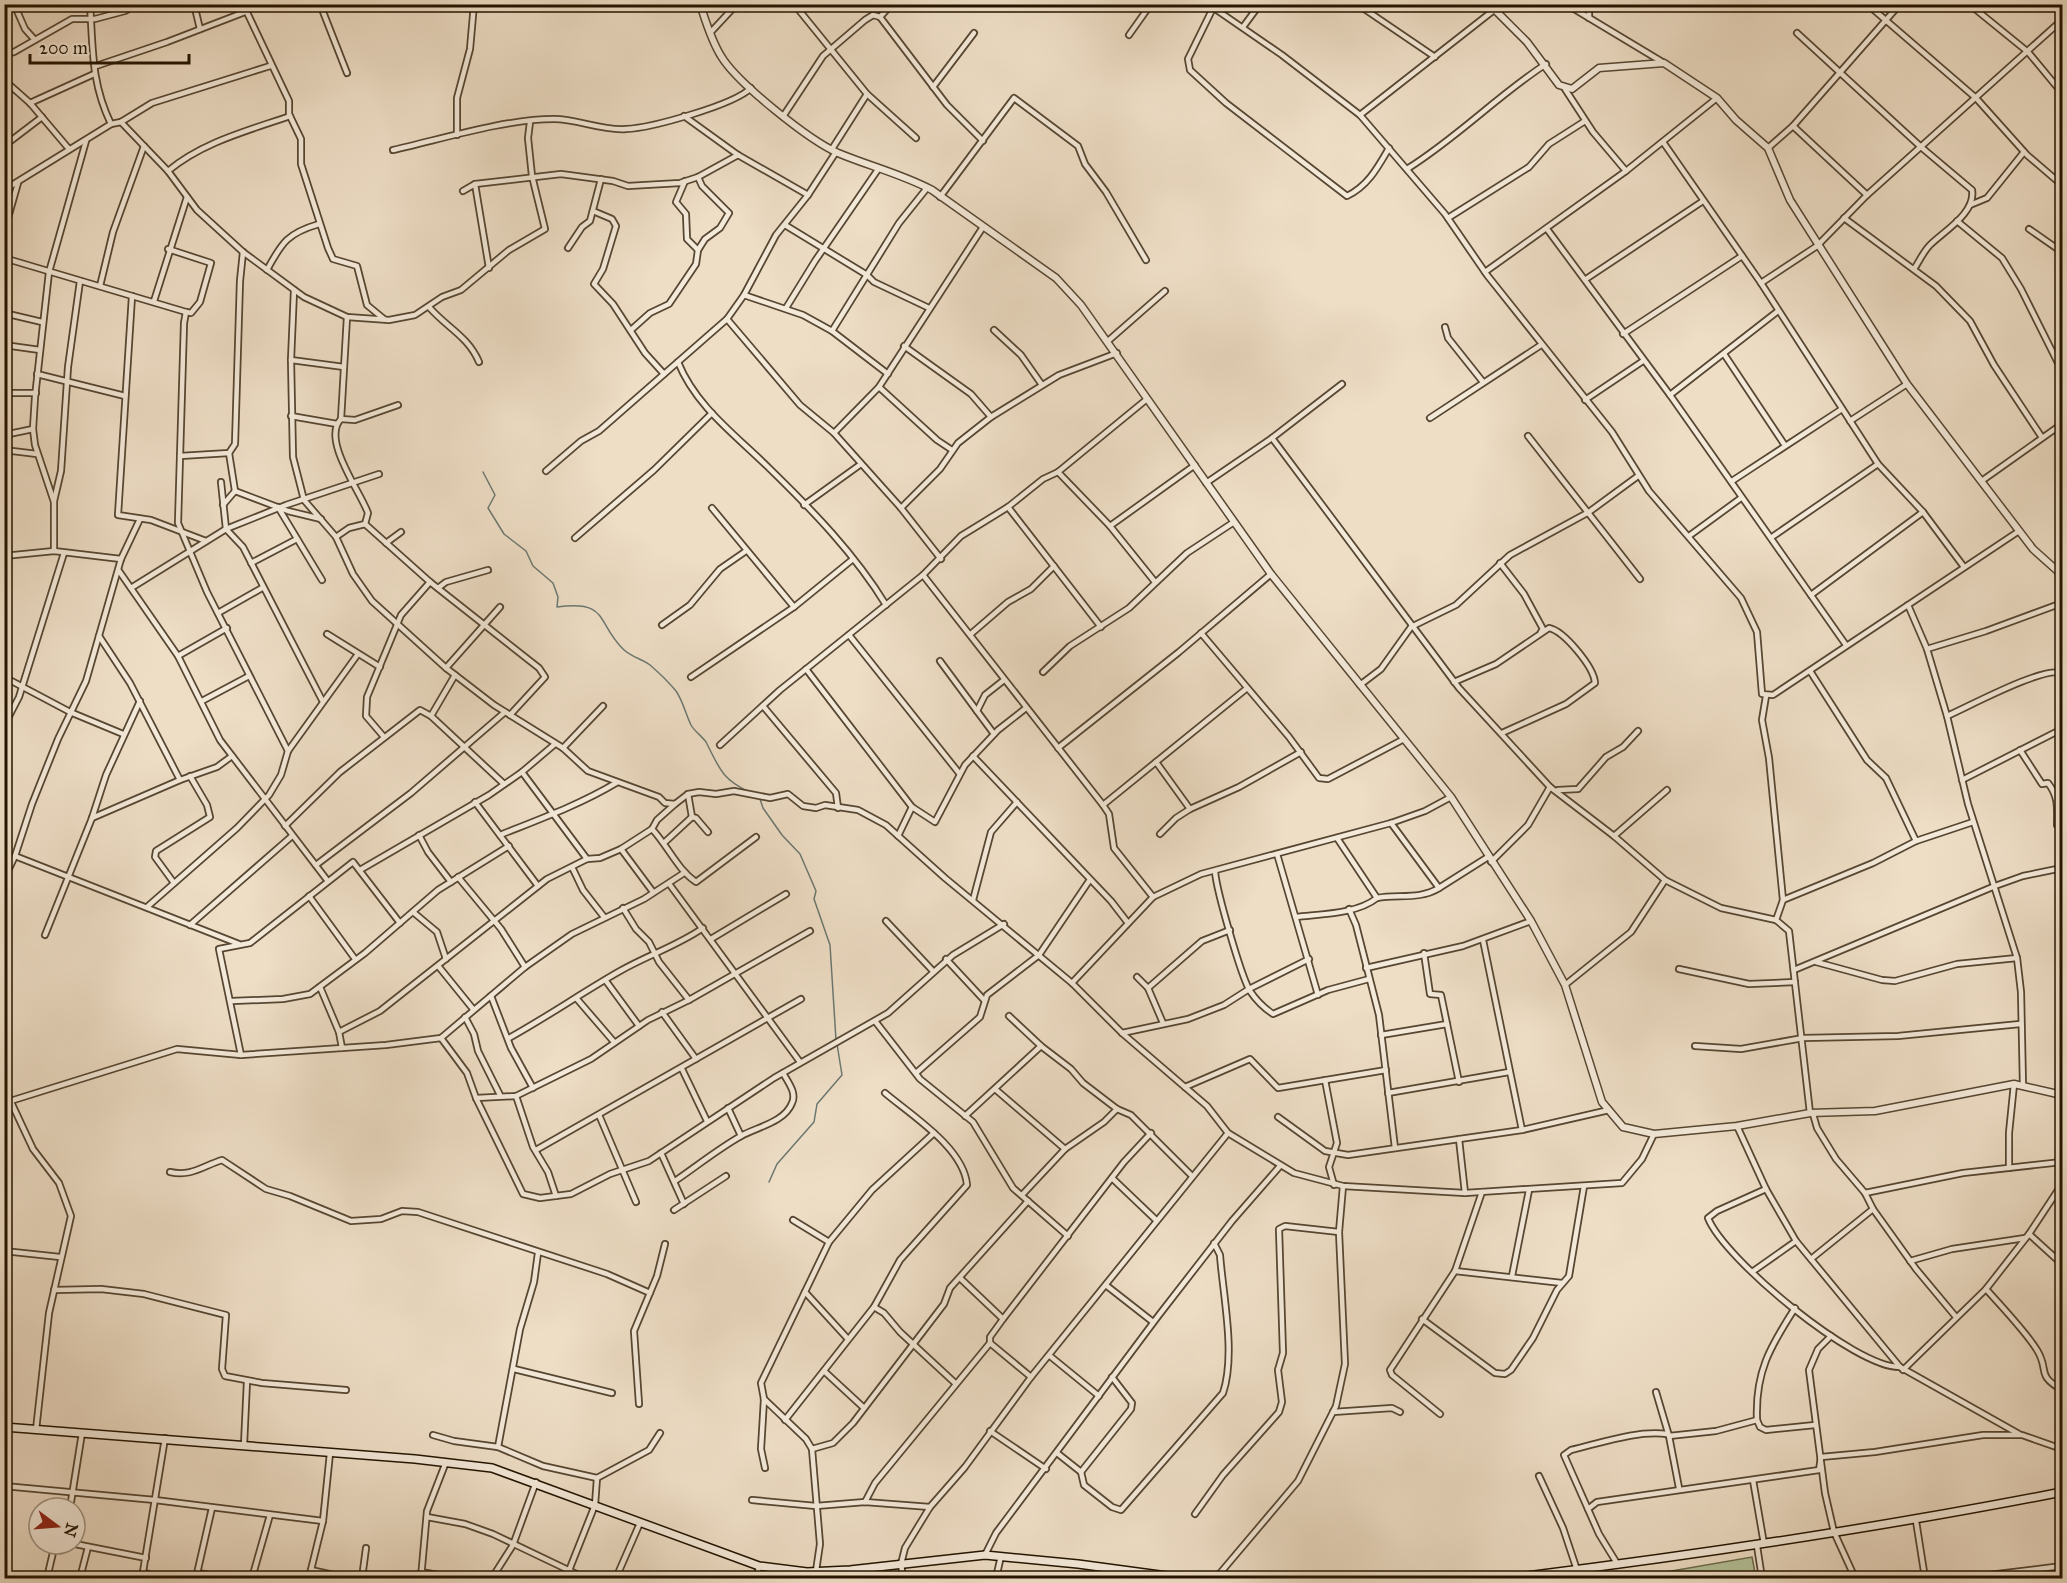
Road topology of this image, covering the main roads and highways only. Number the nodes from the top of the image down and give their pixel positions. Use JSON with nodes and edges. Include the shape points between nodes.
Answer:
{"nodes":[{"id":1,"x":4,"y":1426,"type":"edge"},
{"id":2,"x":2062,"y":1492,"type":"edge"},
{"id":3,"x":806,"y":1575,"type":"edge"},
{"id":4,"x":1160,"y":1577,"type":"edge"},
{"id":5,"x":1182,"y":1578,"type":"edge"},
{"id":6,"x":1510,"y":1578,"type":"edge"}],
"edges":[{"from":1,"to":3,"type":"main road","via":[[492,1468],[759,1566]]},
{"from":2,"to":6,"type":"main road","via":[[1916,1521]]},
{"from":3,"to":4,"type":"main road","via":[[985,1555]]},
{"from":4,"to":5,"type":"main road"}]}
